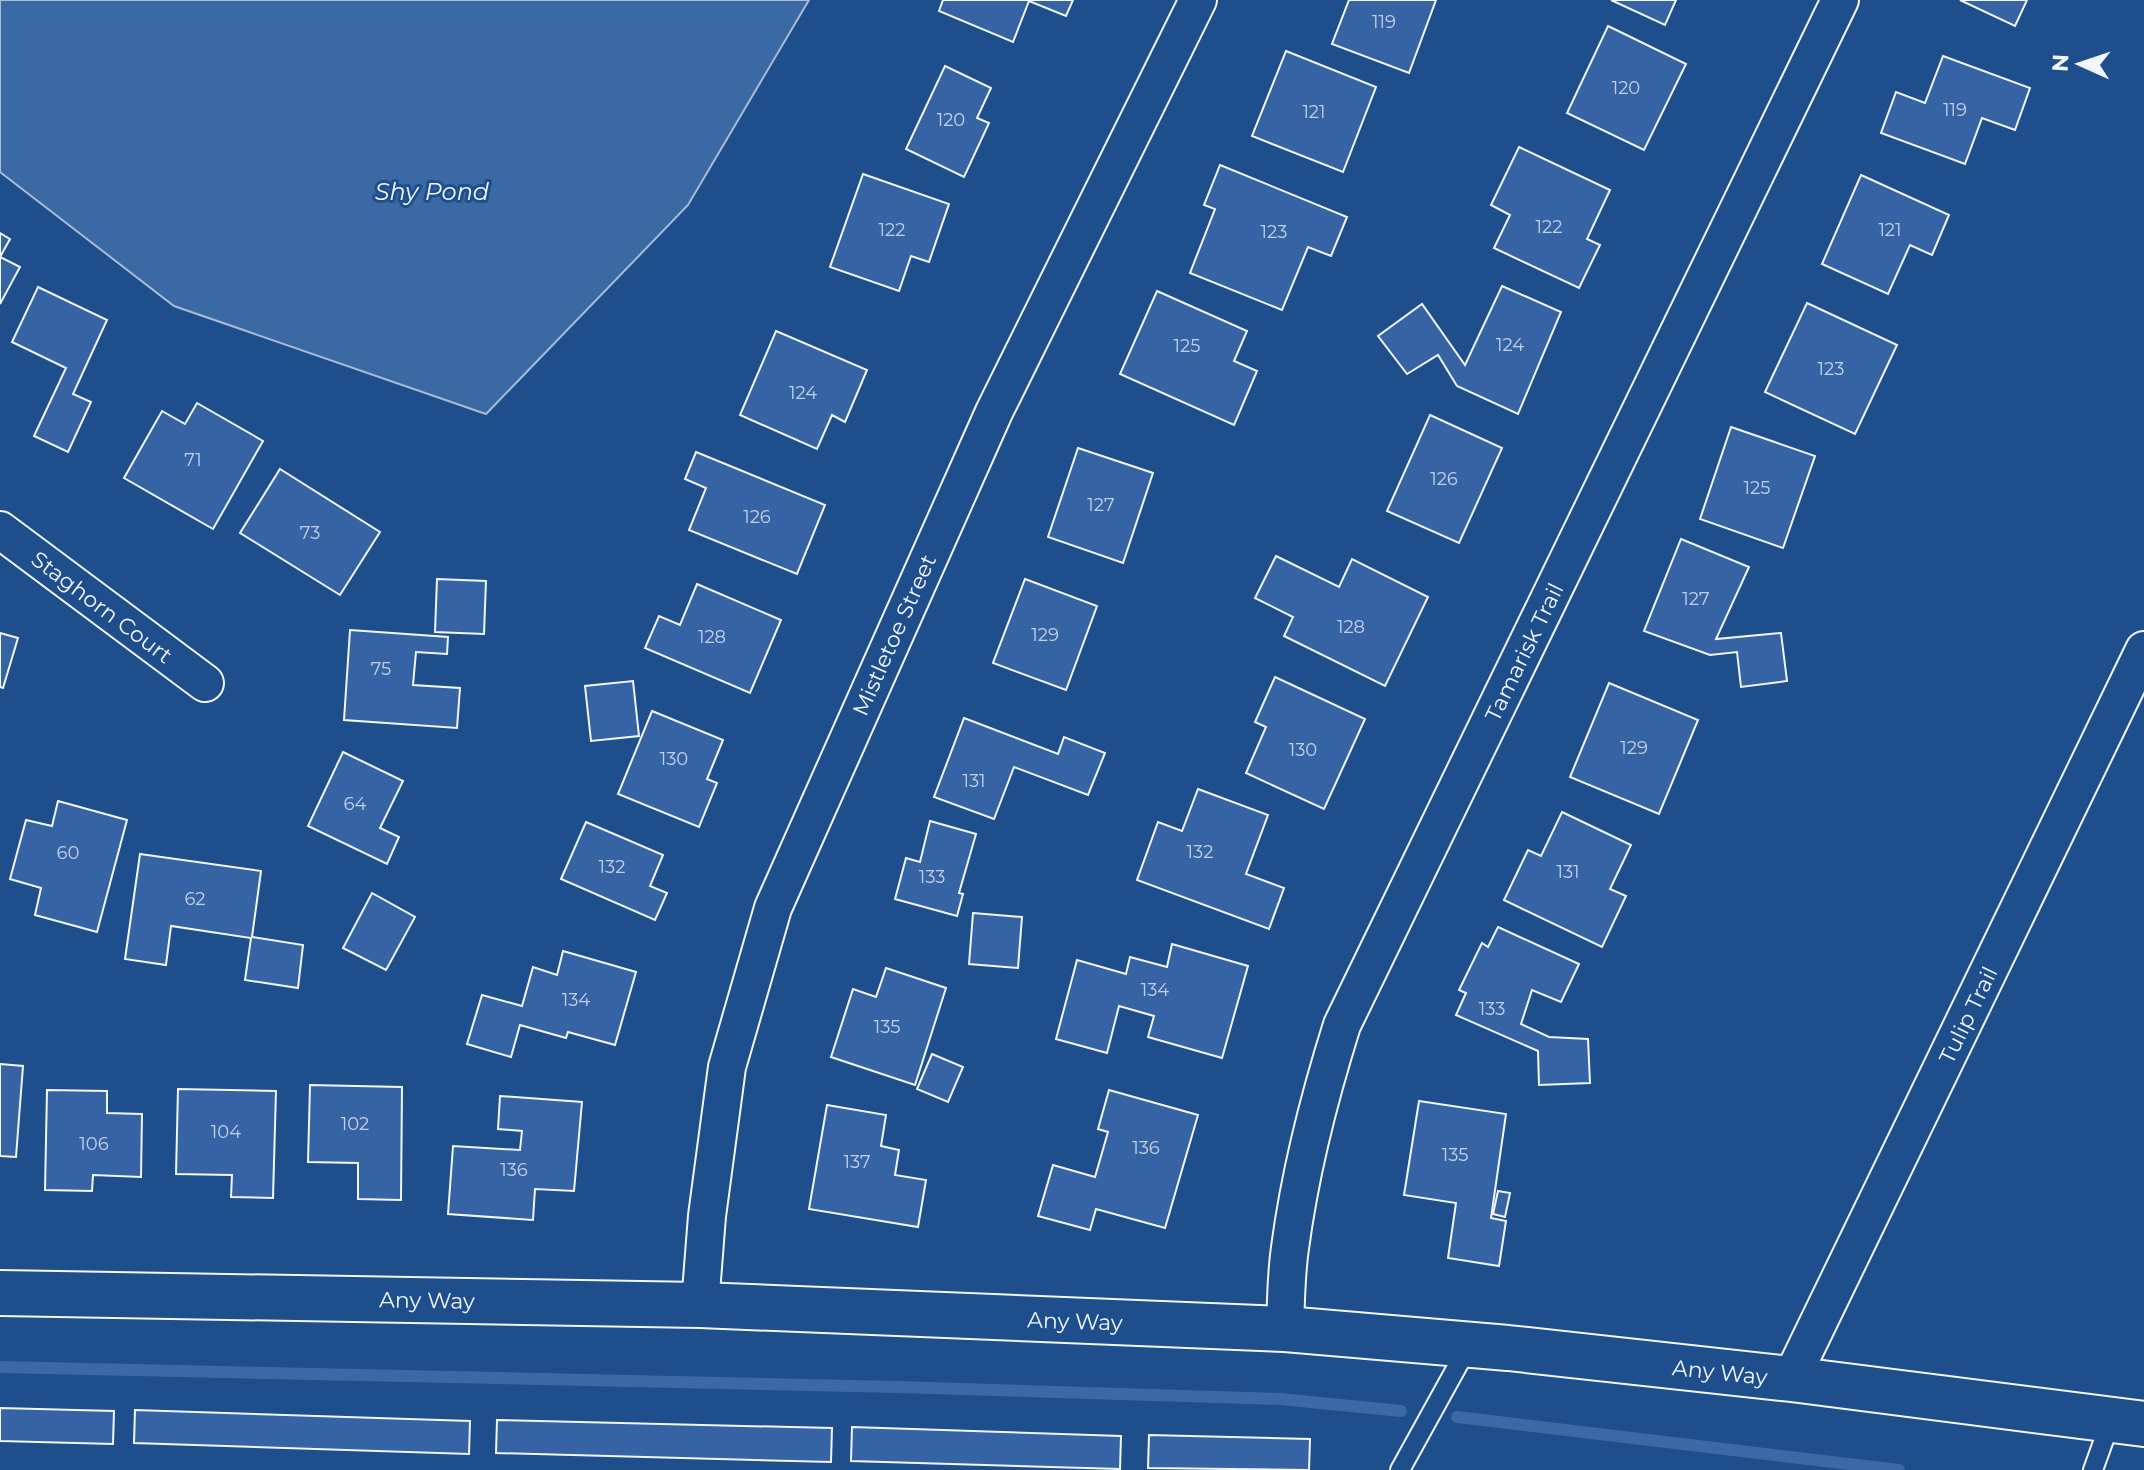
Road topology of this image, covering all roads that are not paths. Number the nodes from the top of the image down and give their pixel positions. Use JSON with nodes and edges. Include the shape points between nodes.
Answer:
{"nodes":[{"id":1,"x":1198,"y":0,"type":"edge"},
{"id":2,"x":1840,"y":0,"type":"edge"},
{"id":3,"x":0,"y":530,"type":"edge"},
{"id":4,"x":2144,"y":650,"type":"edge"},
{"id":5,"x":205,"y":683,"type":"dead end"},
{"id":6,"x":0,"y":1293,"type":"edge"},
{"id":7,"x":700,"y":1305,"type":"junction"},
{"id":8,"x":1285,"y":1329,"type":"junction"},
{"id":9,"x":1469,"y":1345,"type":"junction"},
{"id":10,"x":1791,"y":1379,"type":"junction"},
{"id":11,"x":2127,"y":1422,"type":"edge"},
{"id":12,"x":1400,"y":1470,"type":"edge"},
{"id":13,"x":2093,"y":1470,"type":"edge"}],
"edges":[{"from":1,"to":7,"type":"street","name":"Mistletoe Street","via":[[994,412],[773,908],[727,1067]]},
{"from":2,"to":8,"type":"street","name":"Tamarisk Trail","via":[[1342,1025],[1302,1178]]},
{"from":3,"to":5,"type":"street","name":"Staghorn Court"},
{"from":4,"to":10,"type":"street","name":"Tulip Trail"},
{"from":6,"to":7,"type":"street","name":"Any Way"},
{"from":7,"to":8,"type":"street","name":"Any Way"},
{"from":8,"to":9,"type":"street","name":"Any Way"},
{"from":9,"to":10,"type":"street","name":"Any Way"},
{"from":9,"to":12,"type":"lane"},
{"from":10,"to":11,"type":"street","name":"Any Way"},
{"from":11,"to":13,"type":"lane"}]}
